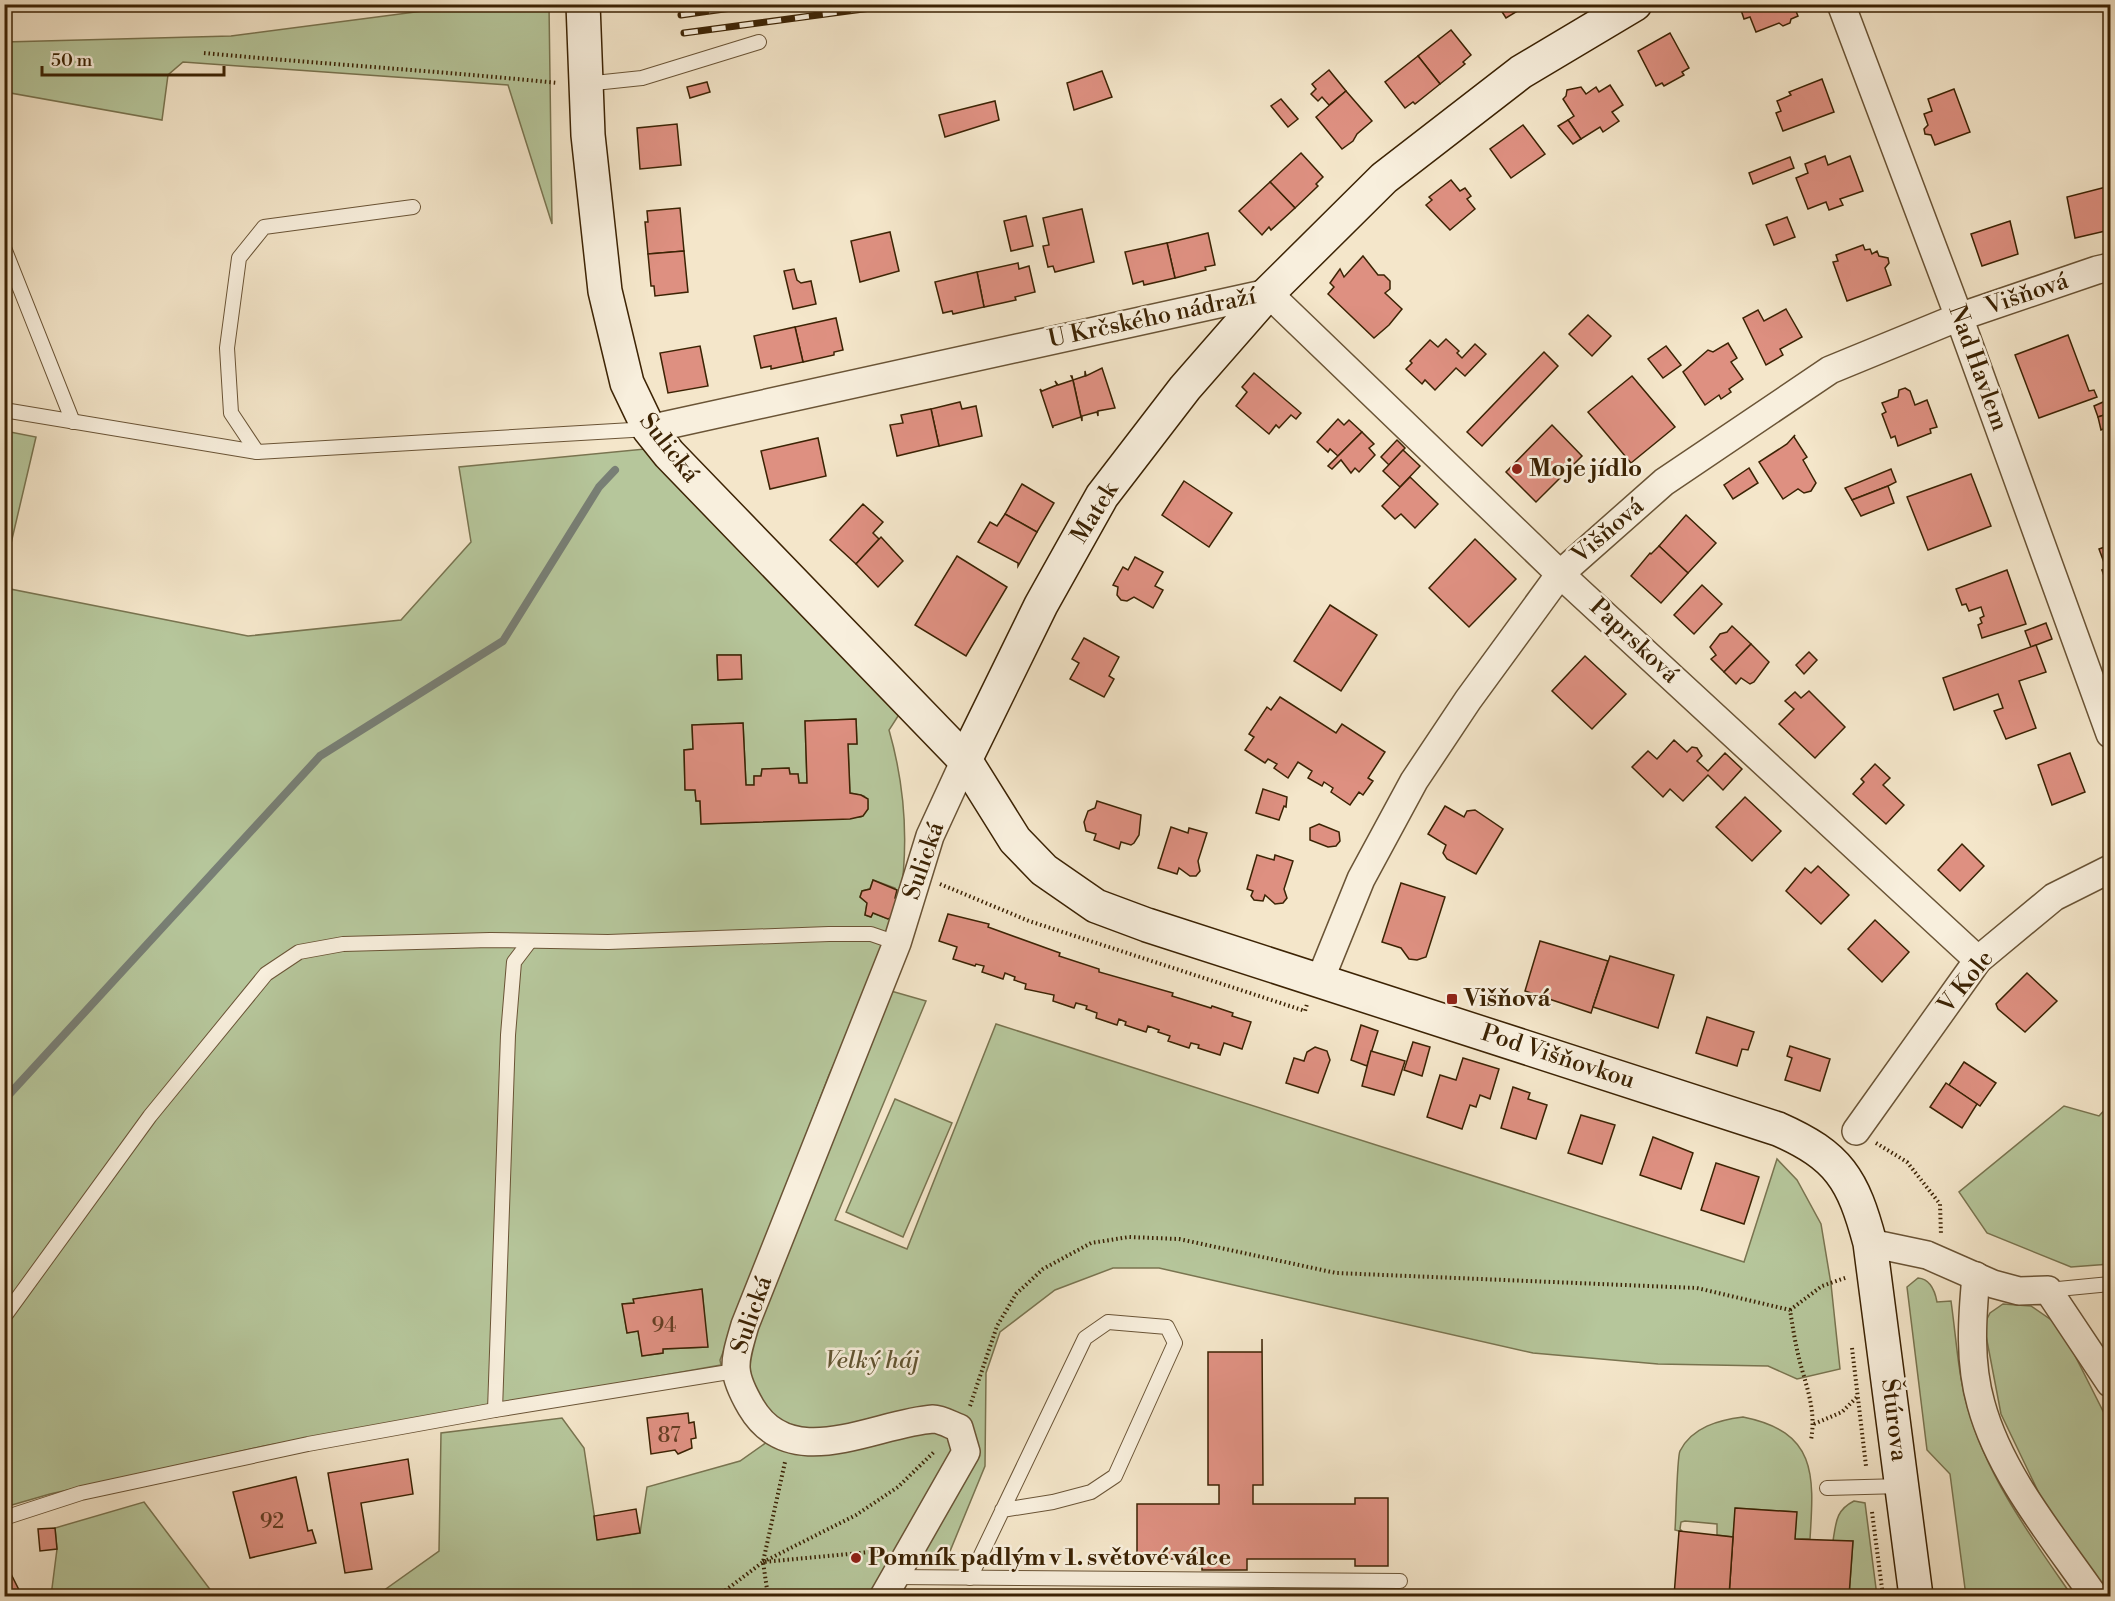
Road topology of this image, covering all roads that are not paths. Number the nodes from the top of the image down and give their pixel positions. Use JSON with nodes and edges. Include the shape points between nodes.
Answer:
{"nodes":[{"id":1,"x":583,"y":4,"type":"edge"},
{"id":2,"x":1635,"y":4,"type":"edge"},
{"id":3,"x":1841,"y":4,"type":"edge"},
{"id":4,"x":759,"y":42,"type":"dead end"},
{"id":5,"x":585,"y":84,"type":"junction"},
{"id":6,"x":413,"y":207,"type":"dead end"},
{"id":7,"x":4,"y":248,"type":"edge"},
{"id":8,"x":2110,"y":267,"type":"edge"},
{"id":9,"x":1268,"y":293,"type":"junction"},
{"id":10,"x":1959,"y":317,"type":"junction"},
{"id":11,"x":4,"y":410,"type":"edge"},
{"id":12,"x":73,"y":422,"type":"junction"},
{"id":13,"x":649,"y":429,"type":"junction"},
{"id":14,"x":257,"y":452,"type":"junction"},
{"id":15,"x":1560,"y":573,"type":"junction"},
{"id":16,"x":2110,"y":734,"type":"edge"},
{"id":17,"x":965,"y":760,"type":"junction"},
{"id":18,"x":2110,"y":870,"type":"edge"},
{"id":19,"x":530,"y":941,"type":"junction"},
{"id":20,"x":897,"y":943,"type":"junction"},
{"id":21,"x":1978,"y":960,"type":"junction"},
{"id":22,"x":1320,"y":980,"type":"junction"},
{"id":23,"x":1856,"y":1131,"type":"dead end"},
{"id":24,"x":1858,"y":1265,"type":"junction"},
{"id":25,"x":1976,"y":1276,"type":"junction"},
{"id":26,"x":2110,"y":1284,"type":"edge"},
{"id":27,"x":2048,"y":1290,"type":"junction"},
{"id":28,"x":4,"y":1317,"type":"edge"},
{"id":29,"x":735,"y":1371,"type":"junction"},
{"id":30,"x":2110,"y":1383,"type":"edge"},
{"id":31,"x":495,"y":1410,"type":"junction"},
{"id":32,"x":1902,"y":1486,"type":"junction"},
{"id":33,"x":1827,"y":1488,"type":"dead end"},
{"id":34,"x":1002,"y":1510,"type":"junction"},
{"id":35,"x":4,"y":1518,"type":"edge"},
{"id":36,"x":970,"y":1578,"type":"junction"},
{"id":37,"x":1400,"y":1581,"type":"dead end"},
{"id":38,"x":890,"y":1587,"type":"edge"},
{"id":39,"x":1916,"y":1596,"type":"edge"},
{"id":40,"x":2094,"y":1596,"type":"edge"}],
"edges":[{"from":1,"to":5,"type":"street","name":"Sulická"},
{"from":2,"to":9,"type":"street","name":"U Krčského nádraží","via":[[1521,72],[1384,178]]},
{"from":3,"to":10,"type":"street","name":"Nad Havlem"},
{"from":4,"to":5,"type":"lane","via":[[642,78]]},
{"from":5,"to":13,"type":"street","name":"Sulická","via":[[605,291],[627,383]]},
{"from":6,"to":14,"type":"lane","via":[[264,227],[239,258],[227,348],[231,413]]},
{"from":7,"to":12,"type":"lane"},
{"from":8,"to":10,"type":"street","name":"Višňová"},
{"from":9,"to":13,"type":"street","name":"U Krčského nádraží"},
{"from":9,"to":15,"type":"street","name":"Paprsková"},
{"from":9,"to":17,"type":"street","name":"Matek","via":[[1185,388],[1102,496],[1041,605]]},
{"from":10,"to":15,"type":"street","name":"Višňová","via":[[1830,370],[1664,482]]},
{"from":10,"to":16,"type":"street","name":"Nad Havlem"},
{"from":11,"to":12,"type":"lane"},
{"from":12,"to":14,"type":"lane"},
{"from":13,"to":14,"type":"lane"},
{"from":13,"to":17,"type":"street","name":"Sulická","via":[[693,481]]},
{"from":15,"to":21,"type":"street","name":"Paprsková"},
{"from":15,"to":22,"type":"street","name":"Višňová","via":[[1414,781],[1361,879]]},
{"from":17,"to":20,"type":"street","name":"Sulická","via":[[930,836]]},
{"from":17,"to":22,"type":"street","name":"Pod Višňovkou","via":[[1015,840],[1070,890],[1096,906],[1138,922]]},
{"from":18,"to":21,"type":"street","name":"V Kole","via":[[2054,897]]},
{"from":19,"to":20,"type":"lane","via":[[871,934]]},
{"from":19,"to":28,"type":"lane","via":[[344,944],[299,952],[266,974],[150,1116]]},
{"from":19,"to":31,"type":"lane","via":[[514,962],[509,1024]]},
{"from":20,"to":29,"type":"street","name":"Sulická","via":[[746,1325]]},
{"from":21,"to":23,"type":"street","name":"V Kole"},
{"from":22,"to":24,"type":"street","name":"Pod Višňovkou","via":[[1730,1112],[1808,1142],[1843,1175],[1860,1209]]},
{"from":24,"to":25,"type":"street","via":[[1928,1255]]},
{"from":24,"to":32,"type":"street","name":"Štúrova"},
{"from":25,"to":27,"type":"street","via":[[2019,1291]]},
{"from":25,"to":40,"type":"street","via":[[1971,1330],[1974,1366],[1989,1428],[2021,1489]]},
{"from":26,"to":27,"type":"lane"},
{"from":27,"to":30,"type":"street"},
{"from":29,"to":31,"type":"lane"},
{"from":29,"to":38,"type":"street","name":"Sulická","via":[[760,1422],[789,1440],[847,1440],[936,1419],[959,1428],[966,1452]]},
{"from":31,"to":35,"type":"lane","via":[[308,1444],[81,1493]]},
{"from":32,"to":33,"type":"lane"},
{"from":32,"to":39,"type":"street","name":"Štúrova"},
{"from":34,"to":34,"type":"lane","via":[[1085,1338],[1108,1322],[1167,1327],[1175,1343],[1114,1476],[1091,1492]]},
{"from":34,"to":36,"type":"lane"},
{"from":36,"to":37,"type":"lane"},
{"from":36,"to":38,"type":"lane"}]}
